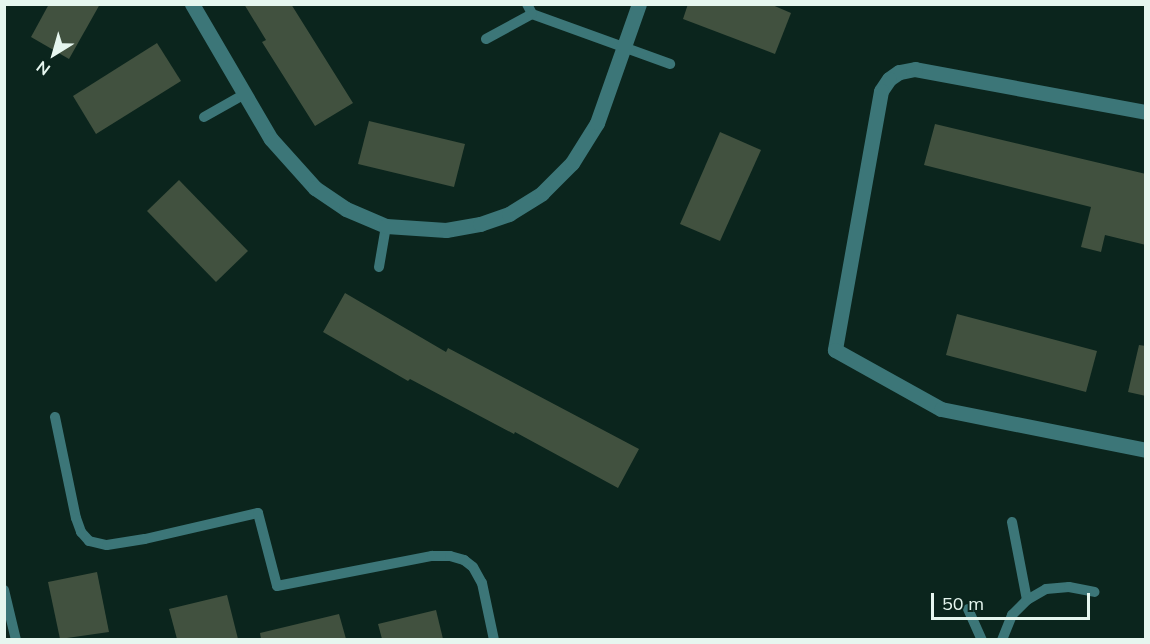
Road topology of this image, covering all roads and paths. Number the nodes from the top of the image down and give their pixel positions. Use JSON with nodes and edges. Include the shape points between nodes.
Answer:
{"nodes":[{"id":1,"x":192,"y":4,"type":"edge"},
{"id":2,"x":639,"y":4,"type":"edge"},
{"id":3,"x":530,"y":9,"type":"edge"},
{"id":4,"x":486,"y":39,"type":"dead end"},
{"id":5,"x":625,"y":49,"type":"junction"},
{"id":6,"x":670,"y":64,"type":"dead end"},
{"id":7,"x":243,"y":94,"type":"junction"},
{"id":8,"x":1146,"y":112,"type":"edge"},
{"id":9,"x":204,"y":117,"type":"dead end"},
{"id":10,"x":386,"y":226,"type":"junction"},
{"id":11,"x":379,"y":267,"type":"dead end"},
{"id":12,"x":55,"y":417,"type":"dead end"},
{"id":13,"x":1146,"y":450,"type":"edge"},
{"id":14,"x":1012,"y":522,"type":"dead end"},
{"id":15,"x":4,"y":590,"type":"edge"},
{"id":16,"x":1095,"y":592,"type":"dead end"},
{"id":17,"x":1027,"y":600,"type":"junction"},
{"id":18,"x":968,"y":609,"type":"dead end"},
{"id":19,"x":16,"y":639,"type":"edge"},
{"id":20,"x":494,"y":639,"type":"edge"},
{"id":21,"x":982,"y":639,"type":"edge"},
{"id":22,"x":1002,"y":639,"type":"edge"}],
"edges":[{"from":1,"to":7,"type":"street"},
{"from":2,"to":5,"type":"street"},
{"from":3,"to":4,"type":"lane"},
{"from":3,"to":5,"type":"lane"},
{"from":5,"to":6,"type":"lane"},
{"from":5,"to":10,"type":"street","via":[[597,123],[572,163],[542,192],[509,214],[480,224],[446,230]]},
{"from":7,"to":9,"type":"lane"},
{"from":7,"to":10,"type":"street","via":[[271,139],[315,188],[346,209]]},
{"from":8,"to":13,"type":"street","via":[[915,69],[899,72],[881,91],[835,350],[941,409]]},
{"from":10,"to":11,"type":"lane"},
{"from":12,"to":20,"type":"lane","via":[[76,518],[89,541],[107,545],[258,513],[277,586],[432,556],[450,556],[473,567],[482,583]]},
{"from":14,"to":17,"type":"lane"},
{"from":15,"to":19,"type":"lane"},
{"from":16,"to":17,"type":"lane","via":[[1069,587],[1046,590]]},
{"from":17,"to":22,"type":"lane","via":[[1012,615]]},
{"from":18,"to":21,"type":"lane"}]}
